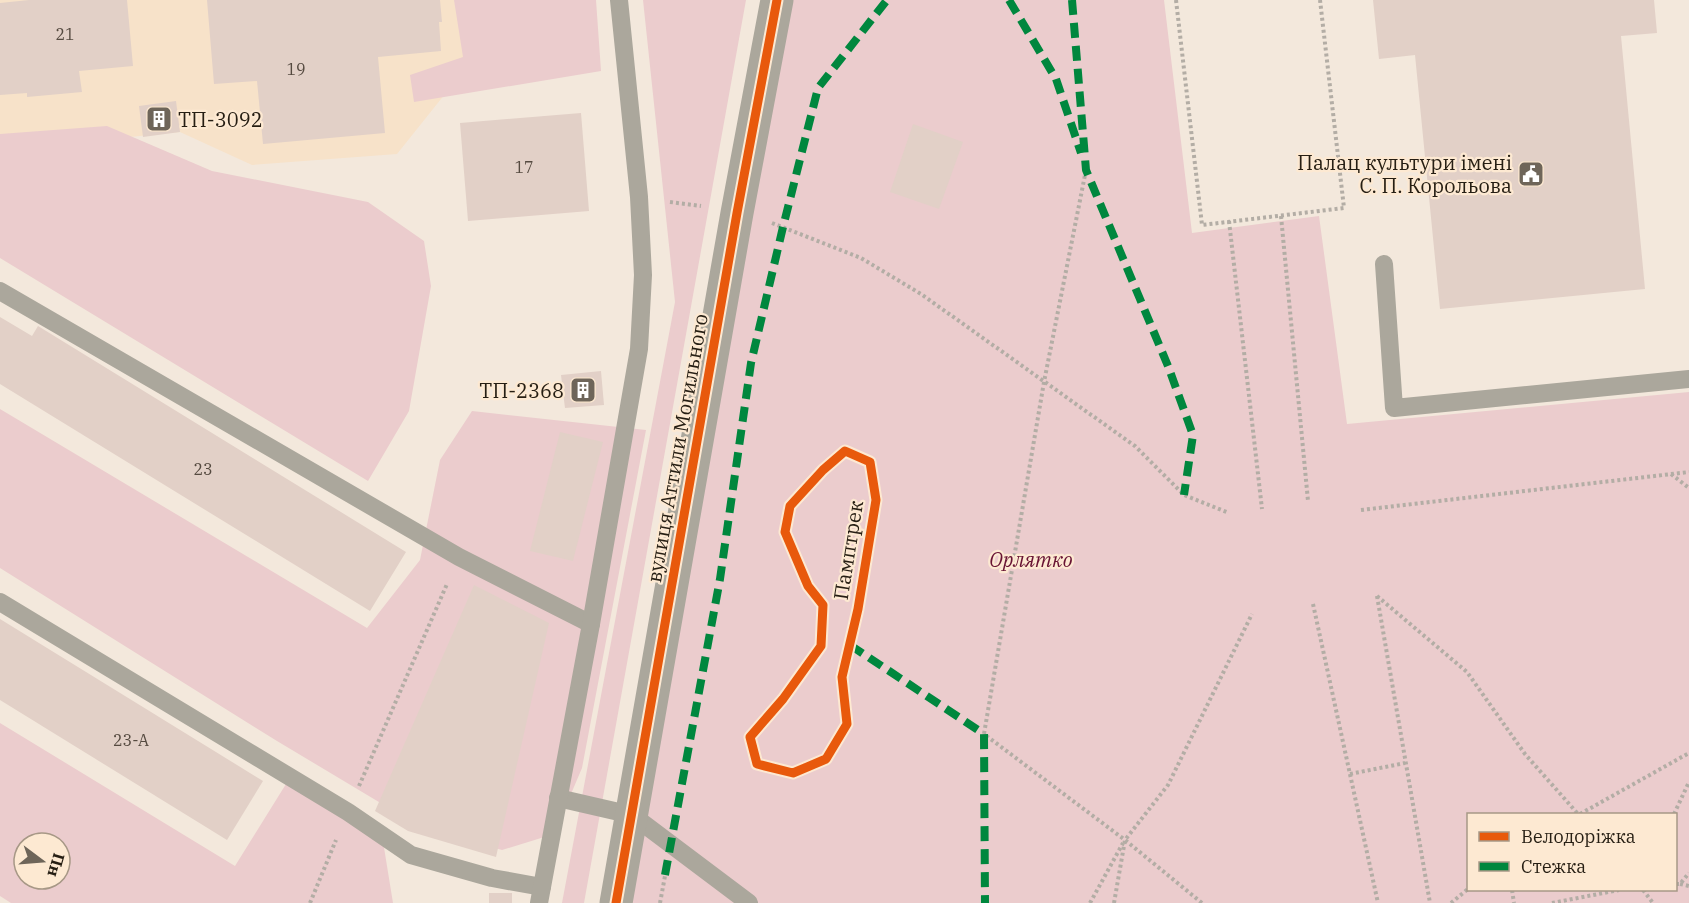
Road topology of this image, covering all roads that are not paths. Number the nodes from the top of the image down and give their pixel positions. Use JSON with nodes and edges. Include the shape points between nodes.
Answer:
{"nodes":[{"id":1,"x":619,"y":0,"type":"edge"},
{"id":2,"x":777,"y":0,"type":"edge"},
{"id":3,"x":1384,"y":264,"type":"dead end"},
{"id":4,"x":0,"y":291,"type":"edge"},
{"id":5,"x":1689,"y":379,"type":"edge"},
{"id":6,"x":0,"y":602,"type":"edge"},
{"id":7,"x":591,"y":624,"type":"junction"},
{"id":8,"x":558,"y":798,"type":"junction"},
{"id":9,"x":632,"y":814,"type":"junction"},
{"id":10,"x":540,"y":895,"type":"edge"},
{"id":11,"x":616,"y":903,"type":"edge"},
{"id":12,"x":749,"y":903,"type":"edge"}],
"edges":[{"from":1,"to":7,"type":"lane","via":[[643,275],[639,349]]},
{"from":2,"to":9,"type":"street","name":"вулиця Аттили Могильного"},
{"from":3,"to":5,"type":"lane","via":[[1394,408]]},
{"from":4,"to":7,"type":"lane","via":[[459,557]]},
{"from":6,"to":10,"type":"lane","via":[[348,812],[411,855]]},
{"from":7,"to":8,"type":"lane"},
{"from":8,"to":9,"type":"lane"},
{"from":8,"to":10,"type":"lane"},
{"from":9,"to":11,"type":"street","name":"вулиця Аттили Могильного"},
{"from":9,"to":12,"type":"lane"}]}
